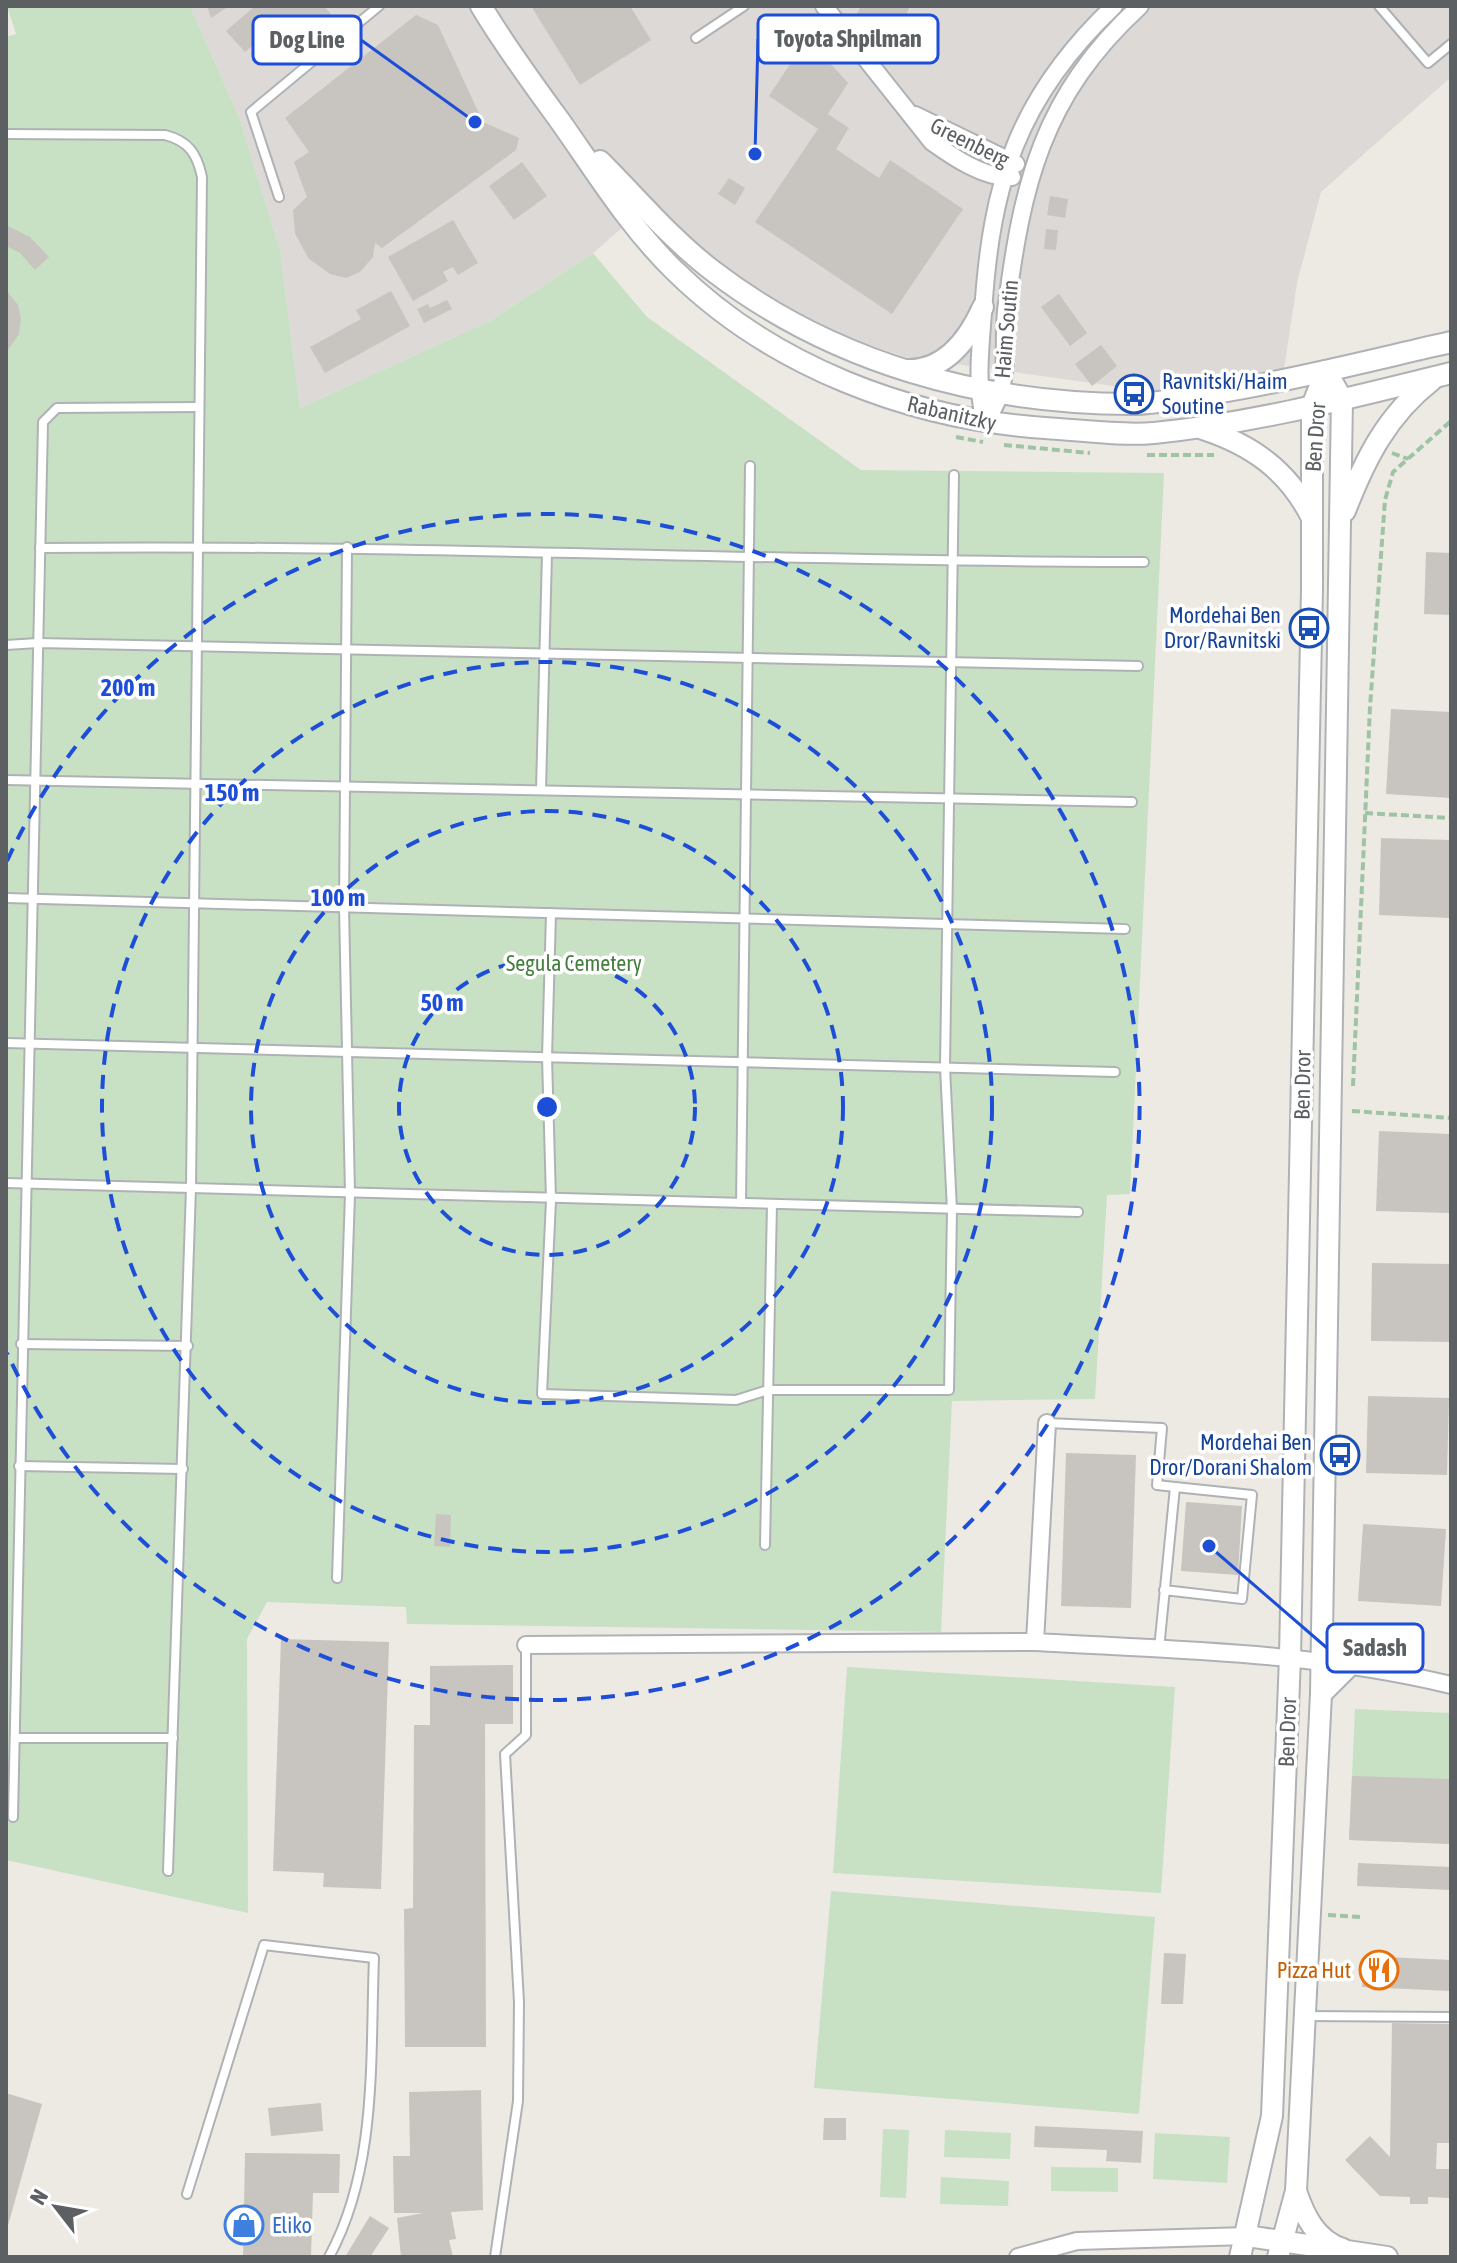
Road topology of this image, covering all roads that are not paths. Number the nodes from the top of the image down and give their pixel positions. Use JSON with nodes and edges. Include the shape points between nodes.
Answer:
{"nodes":[{"id":1,"x":379,"y":6,"type":"edge"},
{"id":2,"x":481,"y":6,"type":"edge"},
{"id":3,"x":744,"y":6,"type":"edge"},
{"id":4,"x":824,"y":6,"type":"edge"},
{"id":5,"x":1114,"y":6,"type":"edge"},
{"id":6,"x":1140,"y":6,"type":"edge"},
{"id":7,"x":1379,"y":6,"type":"edge"},
{"id":8,"x":696,"y":38,"type":"dead end"},
{"id":9,"x":1451,"y":44,"type":"edge"},
{"id":10,"x":903,"y":108,"type":"junction"},
{"id":11,"x":558,"y":119,"type":"junction"},
{"id":12,"x":6,"y":134,"type":"edge"},
{"id":13,"x":1009,"y":158,"type":"junction"},
{"id":14,"x":1029,"y":176,"type":"junction"},
{"id":15,"x":1001,"y":178,"type":"junction"},
{"id":16,"x":279,"y":197,"type":"dead end"},
{"id":17,"x":983,"y":307,"type":"junction"},
{"id":18,"x":1451,"y":342,"type":"edge"},
{"id":19,"x":900,"y":370,"type":"junction"},
{"id":20,"x":1326,"y":371,"type":"junction"},
{"id":21,"x":1444,"y":375,"type":"edge"},
{"id":22,"x":977,"y":391,"type":"junction"},
{"id":23,"x":1000,"y":394,"type":"junction"},
{"id":24,"x":1342,"y":399,"type":"junction"},
{"id":25,"x":1312,"y":406,"type":"junction"},
{"id":26,"x":199,"y":407,"type":"junction"},
{"id":27,"x":985,"y":423,"type":"junction"},
{"id":28,"x":1196,"y":426,"type":"junction"},
{"id":29,"x":750,"y":466,"type":"dead end"},
{"id":30,"x":954,"y":475,"type":"dead end"},
{"id":31,"x":1312,"y":518,"type":"junction"},
{"id":32,"x":1339,"y":526,"type":"junction"},
{"id":33,"x":198,"y":546,"type":"junction"},
{"id":34,"x":347,"y":547,"type":"junction"},
{"id":35,"x":40,"y":548,"type":"junction"},
{"id":36,"x":547,"y":553,"type":"junction"},
{"id":37,"x":749,"y":558,"type":"junction"},
{"id":38,"x":952,"y":562,"type":"junction"},
{"id":39,"x":1144,"y":562,"type":"dead end"},
{"id":40,"x":38,"y":643,"type":"junction"},
{"id":41,"x":6,"y":645,"type":"edge"},
{"id":42,"x":197,"y":645,"type":"junction"},
{"id":43,"x":347,"y":647,"type":"junction"},
{"id":44,"x":545,"y":652,"type":"junction"},
{"id":45,"x":747,"y":656,"type":"junction"},
{"id":46,"x":951,"y":660,"type":"junction"},
{"id":47,"x":1138,"y":666,"type":"dead end"},
{"id":48,"x":6,"y":780,"type":"edge"},
{"id":49,"x":34,"y":781,"type":"junction"},
{"id":50,"x":195,"y":784,"type":"junction"},
{"id":51,"x":345,"y":786,"type":"junction"},
{"id":52,"x":541,"y":790,"type":"junction"},
{"id":53,"x":746,"y":794,"type":"junction"},
{"id":54,"x":949,"y":797,"type":"junction"},
{"id":55,"x":1132,"y":802,"type":"dead end"},
{"id":56,"x":6,"y":898,"type":"edge"},
{"id":57,"x":32,"y":899,"type":"junction"},
{"id":58,"x":196,"y":903,"type":"junction"},
{"id":59,"x":344,"y":907,"type":"junction"},
{"id":60,"x":551,"y":913,"type":"junction"},
{"id":61,"x":745,"y":918,"type":"junction"},
{"id":62,"x":947,"y":924,"type":"junction"},
{"id":63,"x":1125,"y":929,"type":"dead end"},
{"id":64,"x":6,"y":1043,"type":"edge"},
{"id":65,"x":28,"y":1044,"type":"junction"},
{"id":66,"x":192,"y":1048,"type":"junction"},
{"id":67,"x":349,"y":1052,"type":"junction"},
{"id":68,"x":547,"y":1057,"type":"junction"},
{"id":69,"x":743,"y":1062,"type":"junction"},
{"id":70,"x":945,"y":1067,"type":"junction"},
{"id":71,"x":1115,"y":1072,"type":"dead end"},
{"id":72,"x":6,"y":1183,"type":"edge"},
{"id":73,"x":25,"y":1183,"type":"junction"},
{"id":74,"x":191,"y":1188,"type":"junction"},
{"id":75,"x":350,"y":1194,"type":"junction"},
{"id":76,"x":551,"y":1200,"type":"junction"},
{"id":77,"x":741,"y":1203,"type":"junction"},
{"id":78,"x":772,"y":1204,"type":"junction"},
{"id":79,"x":952,"y":1210,"type":"junction"},
{"id":80,"x":1078,"y":1212,"type":"dead end"},
{"id":81,"x":21,"y":1344,"type":"junction"},
{"id":82,"x":188,"y":1346,"type":"junction"},
{"id":83,"x":768,"y":1390,"type":"junction"},
{"id":84,"x":1047,"y":1423,"type":"joint"},
{"id":85,"x":19,"y":1466,"type":"junction"},
{"id":86,"x":183,"y":1469,"type":"junction"},
{"id":87,"x":1175,"y":1487,"type":"junction"},
{"id":88,"x":765,"y":1545,"type":"dead end"},
{"id":89,"x":337,"y":1578,"type":"dead end"},
{"id":90,"x":1164,"y":1590,"type":"junction"},
{"id":91,"x":1035,"y":1642,"type":"junction"},
{"id":92,"x":526,"y":1645,"type":"joint"},
{"id":93,"x":1159,"y":1650,"type":"junction"},
{"id":94,"x":1290,"y":1657,"type":"junction"},
{"id":95,"x":1320,"y":1661,"type":"junction"},
{"id":96,"x":1350,"y":1665,"type":"junction"},
{"id":97,"x":1451,"y":1685,"type":"edge"},
{"id":98,"x":1321,"y":1694,"type":"junction"},
{"id":99,"x":15,"y":1738,"type":"junction"},
{"id":100,"x":173,"y":1738,"type":"junction"},
{"id":101,"x":13,"y":1817,"type":"dead end"},
{"id":102,"x":168,"y":1871,"type":"dead end"},
{"id":103,"x":1305,"y":2016,"type":"junction"},
{"id":104,"x":1451,"y":2017,"type":"edge"},
{"id":105,"x":1296,"y":2191,"type":"junction"},
{"id":106,"x":187,"y":2194,"type":"dead end"},
{"id":107,"x":1247,"y":2236,"type":"junction"},
{"id":108,"x":1280,"y":2250,"type":"edge"},
{"id":109,"x":1041,"y":2253,"type":"junction"},
{"id":110,"x":1380,"y":2256,"type":"edge"},
{"id":111,"x":329,"y":2257,"type":"edge"},
{"id":112,"x":495,"y":2257,"type":"edge"},
{"id":113,"x":1018,"y":2257,"type":"edge"},
{"id":114,"x":1059,"y":2257,"type":"edge"},
{"id":115,"x":1240,"y":2257,"type":"edge"}],
"edges":[{"from":1,"to":16,"type":"lane","via":[[251,112]]},
{"from":2,"to":11,"type":"street","name":"Rabanitzky"},
{"from":3,"to":8,"type":"lane"},
{"from":4,"to":10,"type":"street","name":"Greenberg"},
{"from":5,"to":13,"type":"street","name":"Haim Soutin","via":[[1063,60]]},
{"from":6,"to":14,"type":"street","name":"Haim Soutin","via":[[1078,74],[1047,128]]},
{"from":7,"to":9,"type":"lane","via":[[1428,63]]},
{"from":10,"to":13,"type":"street","name":"Greenberg"},
{"from":10,"to":15,"type":"street","name":"Greenberg","via":[[932,142]]},
{"from":11,"to":19,"type":"street","name":"Rabanitzky","via":[[714,272],[821,336]]},
{"from":11,"to":27,"type":"street","name":"Rabanitzky","via":[[630,221],[672,268],[751,332],[862,387],[916,407]]},
{"from":12,"to":26,"type":"lane","via":[[165,135],[191,148],[202,177]]},
{"from":13,"to":14,"type":"street","name":"Greenberg"},
{"from":13,"to":15,"type":"street","name":"Haim Soutin"},
{"from":14,"to":15,"type":"street","name":"Greenberg"},
{"from":14,"to":23,"type":"street","name":"Haim Soutin","via":[[1016,235]]},
{"from":15,"to":17,"type":"street","name":"Haim Soutin"},
{"from":17,"to":19,"type":"street","via":[[952,354],[918,370]]},
{"from":17,"to":22,"type":"street","name":"Haim Soutin"},
{"from":18,"to":20,"type":"street","name":"Rabanitzky"},
{"from":19,"to":22,"type":"street","name":"Rabanitzky"},
{"from":20,"to":23,"type":"street","name":"Rabanitzky","via":[[1132,404]]},
{"from":20,"to":24,"type":"street","name":"Ben Dror"},
{"from":20,"to":25,"type":"street","name":"Ben Dror"},
{"from":21,"to":24,"type":"street","name":"Rabanitzky"},
{"from":21,"to":32,"type":"street","via":[[1390,419],[1358,476]]},
{"from":22,"to":23,"type":"street","name":"Rabanitzky"},
{"from":22,"to":27,"type":"street","name":"Haim Soutin"},
{"from":23,"to":27,"type":"street","name":"Haim Soutin"},
{"from":24,"to":25,"type":"street","name":"Rabanitzky"},
{"from":24,"to":32,"type":"street","name":"Ben Dror"},
{"from":25,"to":28,"type":"street","name":"Rabanitzky"},
{"from":25,"to":31,"type":"street","name":"Ben Dror"},
{"from":26,"to":33,"type":"lane"},
{"from":26,"to":35,"type":"lane","via":[[57,408],[43,422]]},
{"from":27,"to":28,"type":"street","name":"Rabanitzky","via":[[1129,433]]},
{"from":28,"to":31,"type":"street","via":[[1239,441],[1264,457],[1300,494]]},
{"from":29,"to":37,"type":"lane"},
{"from":30,"to":38,"type":"lane"},
{"from":31,"to":94,"type":"street","name":"Ben Dror"},
{"from":32,"to":95,"type":"street","name":"Ben Dror"},
{"from":33,"to":34,"type":"lane"},
{"from":33,"to":35,"type":"lane"},
{"from":33,"to":42,"type":"lane"},
{"from":34,"to":36,"type":"lane"},
{"from":34,"to":43,"type":"lane"},
{"from":35,"to":40,"type":"lane"},
{"from":36,"to":37,"type":"lane"},
{"from":36,"to":44,"type":"lane"},
{"from":37,"to":38,"type":"lane"},
{"from":37,"to":45,"type":"lane"},
{"from":38,"to":39,"type":"lane"},
{"from":38,"to":46,"type":"lane"},
{"from":40,"to":41,"type":"lane"},
{"from":40,"to":42,"type":"lane"},
{"from":40,"to":49,"type":"lane"},
{"from":42,"to":43,"type":"lane"},
{"from":42,"to":50,"type":"lane"},
{"from":43,"to":44,"type":"lane"},
{"from":43,"to":51,"type":"lane"},
{"from":44,"to":45,"type":"lane"},
{"from":44,"to":52,"type":"lane"},
{"from":45,"to":46,"type":"lane"},
{"from":45,"to":53,"type":"lane"},
{"from":46,"to":47,"type":"lane"},
{"from":46,"to":54,"type":"lane"},
{"from":48,"to":49,"type":"lane"},
{"from":49,"to":50,"type":"lane"},
{"from":49,"to":57,"type":"lane"},
{"from":50,"to":51,"type":"lane"},
{"from":50,"to":58,"type":"lane"},
{"from":51,"to":52,"type":"lane"},
{"from":51,"to":59,"type":"lane"},
{"from":52,"to":53,"type":"lane"},
{"from":53,"to":54,"type":"lane"},
{"from":53,"to":61,"type":"lane"},
{"from":54,"to":55,"type":"lane"},
{"from":54,"to":62,"type":"lane"},
{"from":56,"to":57,"type":"lane"},
{"from":57,"to":58,"type":"lane"},
{"from":57,"to":65,"type":"lane"},
{"from":58,"to":59,"type":"lane"},
{"from":58,"to":66,"type":"lane"},
{"from":59,"to":60,"type":"lane"},
{"from":59,"to":67,"type":"lane"},
{"from":60,"to":61,"type":"lane"},
{"from":60,"to":68,"type":"lane"},
{"from":61,"to":62,"type":"lane"},
{"from":61,"to":69,"type":"lane"},
{"from":62,"to":63,"type":"lane"},
{"from":62,"to":70,"type":"lane"},
{"from":64,"to":65,"type":"lane"},
{"from":65,"to":66,"type":"lane"},
{"from":65,"to":73,"type":"lane"},
{"from":66,"to":67,"type":"lane"},
{"from":66,"to":74,"type":"lane"},
{"from":67,"to":68,"type":"lane"},
{"from":67,"to":75,"type":"lane"},
{"from":68,"to":69,"type":"lane"},
{"from":68,"to":76,"type":"lane"},
{"from":69,"to":70,"type":"lane"},
{"from":69,"to":77,"type":"lane"},
{"from":70,"to":71,"type":"lane"},
{"from":70,"to":79,"type":"lane"},
{"from":72,"to":73,"type":"lane"},
{"from":73,"to":74,"type":"lane"},
{"from":73,"to":81,"type":"lane"},
{"from":74,"to":75,"type":"lane"},
{"from":74,"to":82,"type":"lane"},
{"from":75,"to":76,"type":"lane"},
{"from":75,"to":89,"type":"lane"},
{"from":76,"to":77,"type":"lane"},
{"from":76,"to":83,"type":"lane","via":[[542,1394],[736,1400]]},
{"from":77,"to":78,"type":"lane"},
{"from":78,"to":79,"type":"lane"},
{"from":78,"to":83,"type":"lane"},
{"from":79,"to":80,"type":"lane"},
{"from":79,"to":83,"type":"lane","via":[[949,1390]]},
{"from":81,"to":82,"type":"lane"},
{"from":81,"to":85,"type":"lane"},
{"from":82,"to":86,"type":"lane"},
{"from":83,"to":88,"type":"lane"},
{"from":84,"to":87,"type":"lane","via":[[1162,1428],[1157,1485]]},
{"from":84,"to":91,"type":"street"},
{"from":85,"to":86,"type":"lane"},
{"from":85,"to":99,"type":"lane"},
{"from":86,"to":100,"type":"lane"},
{"from":87,"to":90,"type":"lane"},
{"from":87,"to":90,"type":"lane","via":[[1252,1495],[1242,1599]]},
{"from":90,"to":93,"type":"lane"},
{"from":91,"to":92,"type":"street"},
{"from":91,"to":93,"type":"street"},
{"from":92,"to":112,"type":"lane","via":[[526,1735],[505,1754],[519,2002],[518,2101]]},
{"from":93,"to":94,"type":"street"},
{"from":94,"to":95,"type":"street"},
{"from":94,"to":107,"type":"street","name":"Ben Dror","via":[[1272,2116]]},
{"from":95,"to":96,"type":"street"},
{"from":95,"to":98,"type":"street","name":"Ben Dror"},
{"from":96,"to":97,"type":"street"},
{"from":96,"to":98,"type":"street"},
{"from":98,"to":103,"type":"street","name":"Ben Dror"},
{"from":99,"to":100,"type":"lane"},
{"from":99,"to":101,"type":"lane"},
{"from":100,"to":102,"type":"lane"},
{"from":103,"to":104,"type":"lane"},
{"from":103,"to":105,"type":"street","name":"Ben Dror"},
{"from":105,"to":108,"type":"street","name":"Ben Dror"},
{"from":105,"to":110,"type":"street","via":[[1305,2217],[1318,2233],[1337,2247]]},
{"from":106,"to":111,"type":"lane","via":[[264,1945],[374,1958],[366,2144],[342,2233]]},
{"from":107,"to":108,"type":"street"},
{"from":107,"to":109,"type":"street","via":[[1077,2241]]},
{"from":107,"to":115,"type":"street","name":"Ben Dror"},
{"from":108,"to":110,"type":"street"},
{"from":109,"to":113,"type":"street"},
{"from":109,"to":114,"type":"street"}]}
